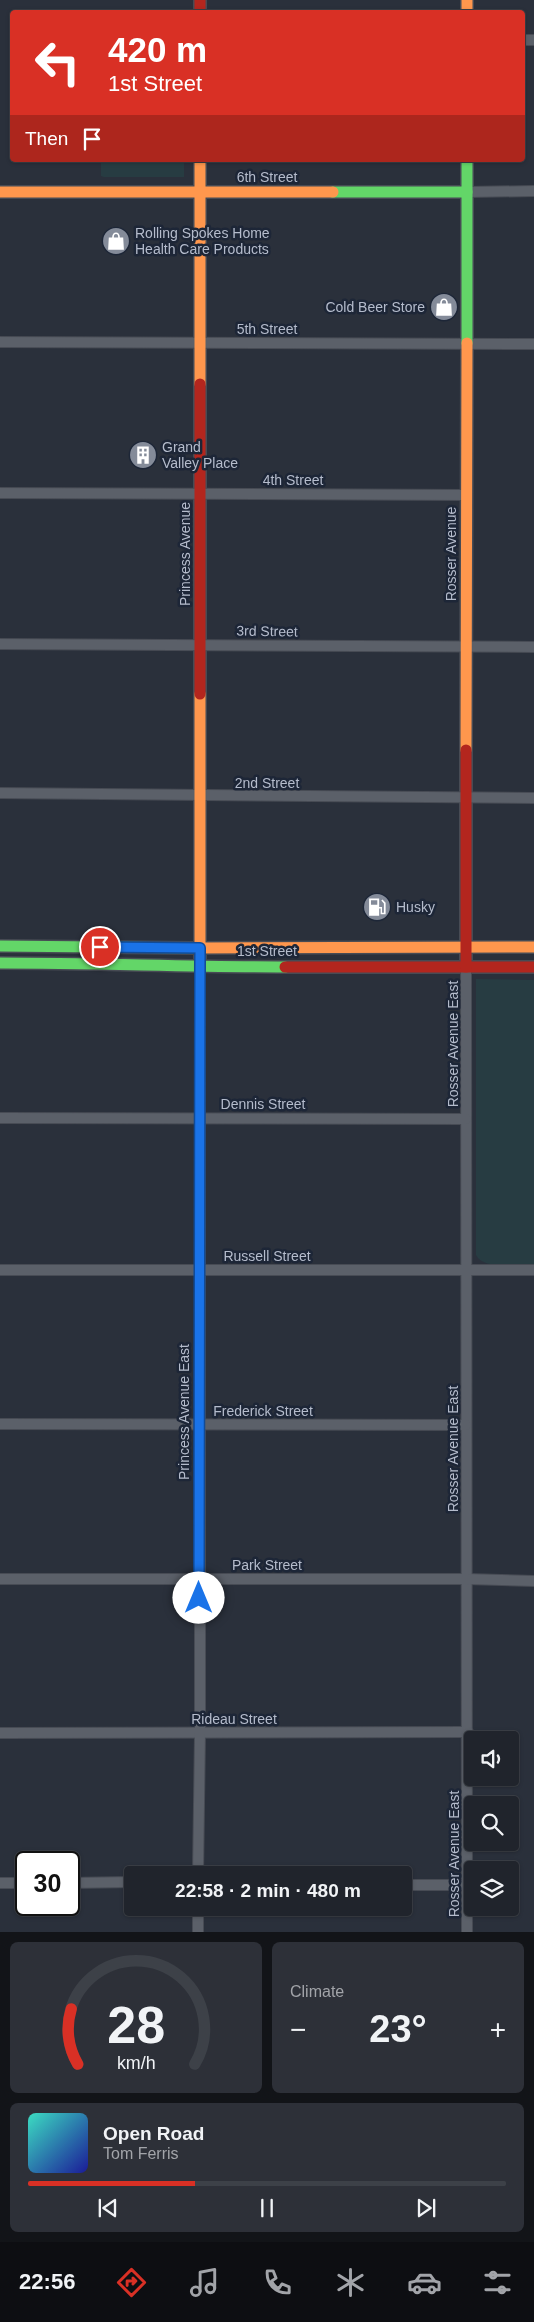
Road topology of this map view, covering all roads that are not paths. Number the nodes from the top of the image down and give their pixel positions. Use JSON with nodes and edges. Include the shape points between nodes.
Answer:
{"nodes":[{"id":1,"x":200,"y":162,"type":"edge"},
{"id":2,"x":467,"y":162,"type":"edge"},
{"id":3,"x":200,"y":191,"type":"junction"},
{"id":4,"x":534,"y":191,"type":"edge"},
{"id":5,"x":0,"y":192,"type":"edge"},
{"id":6,"x":467,"y":192,"type":"junction"},
{"id":7,"x":0,"y":342,"type":"edge"},
{"id":8,"x":200,"y":342,"type":"junction"},
{"id":9,"x":466,"y":343,"type":"junction"},
{"id":10,"x":534,"y":344,"type":"edge"},
{"id":11,"x":200,"y":493,"type":"junction"},
{"id":12,"x":0,"y":494,"type":"edge"},
{"id":13,"x":466,"y":495,"type":"junction"},
{"id":14,"x":0,"y":644,"type":"edge"},
{"id":15,"x":200,"y":644,"type":"junction"},
{"id":16,"x":466,"y":647,"type":"junction"},
{"id":17,"x":534,"y":647,"type":"edge"},
{"id":18,"x":0,"y":793,"type":"edge"},
{"id":19,"x":200,"y":796,"type":"junction"},
{"id":20,"x":466,"y":798,"type":"junction"},
{"id":21,"x":534,"y":798,"type":"edge"},
{"id":22,"x":0,"y":946,"type":"edge"},
{"id":23,"x":534,"y":947,"type":"edge"},
{"id":24,"x":200,"y":948,"type":"junction"},
{"id":25,"x":466,"y":948,"type":"junction"},
{"id":26,"x":0,"y":964,"type":"edge"},
{"id":27,"x":530,"y":966,"type":"edge"},
{"id":28,"x":200,"y":967,"type":"junction"},
{"id":29,"x":466,"y":967,"type":"junction"},
{"id":30,"x":0,"y":1118,"type":"edge"},
{"id":31,"x":199,"y":1118,"type":"junction"},
{"id":32,"x":466,"y":1119,"type":"junction"},
{"id":33,"x":0,"y":1270,"type":"edge"},
{"id":34,"x":466,"y":1270,"type":"junction"},
{"id":35,"x":534,"y":1270,"type":"edge"},
{"id":36,"x":200,"y":1271,"type":"junction"},
{"id":37,"x":0,"y":1424,"type":"edge"},
{"id":38,"x":199,"y":1425,"type":"junction"},
{"id":39,"x":466,"y":1425,"type":"junction"},
{"id":40,"x":199,"y":1578,"type":"junction"},
{"id":41,"x":0,"y":1579,"type":"edge"},
{"id":42,"x":467,"y":1579,"type":"junction"},
{"id":43,"x":534,"y":1581,"type":"edge"},
{"id":44,"x":468,"y":1731,"type":"edge"},
{"id":45,"x":464,"y":1732,"type":"edge"},
{"id":46,"x":0,"y":1733,"type":"edge"},
{"id":47,"x":200,"y":1733,"type":"junction"},
{"id":48,"x":468,"y":1786,"type":"edge"},
{"id":49,"x":468,"y":1861,"type":"edge"},
{"id":50,"x":198,"y":1866,"type":"edge"},
{"id":51,"x":80,"y":1882,"type":"edge"},
{"id":52,"x":124,"y":1882,"type":"edge"},
{"id":53,"x":0,"y":1883,"type":"edge"},
{"id":54,"x":15,"y":1883,"type":"edge"},
{"id":55,"x":412,"y":1885,"type":"edge"},
{"id":56,"x":464,"y":1885,"type":"edge"},
{"id":57,"x":198,"y":1916,"type":"edge"},
{"id":58,"x":467,"y":1916,"type":"edge"},
{"id":59,"x":198,"y":1932,"type":"edge"},
{"id":60,"x":467,"y":1932,"type":"edge"}],
"edges":[{"from":1,"to":3,"type":"street","name":"Princess Avenue"},
{"from":2,"to":6,"type":"street","name":"Rosser Avenue"},
{"from":3,"to":5,"type":"street","name":"6th Street"},
{"from":3,"to":6,"type":"street","name":"6th Street"},
{"from":3,"to":8,"type":"street","name":"Princess Avenue"},
{"from":4,"to":6,"type":"street","name":"6th Street"},
{"from":6,"to":9,"type":"street","name":"Rosser Avenue"},
{"from":7,"to":8,"type":"street","name":"5th Street"},
{"from":8,"to":9,"type":"street","name":"5th Street"},
{"from":8,"to":11,"type":"street","name":"Princess Avenue"},
{"from":9,"to":10,"type":"street","name":"5th Street"},
{"from":9,"to":13,"type":"street","name":"Rosser Avenue"},
{"from":11,"to":12,"type":"street","name":"4th Street"},
{"from":11,"to":13,"type":"street","name":"4th Street"},
{"from":11,"to":15,"type":"street","name":"Princess Avenue"},
{"from":13,"to":16,"type":"street","name":"Rosser Avenue"},
{"from":14,"to":15,"type":"street","name":"3rd Street"},
{"from":15,"to":16,"type":"street","name":"3rd Street"},
{"from":15,"to":19,"type":"street","name":"Princess Avenue"},
{"from":16,"to":17,"type":"street","name":"3rd Street"},
{"from":16,"to":20,"type":"street","name":"Rosser Avenue"},
{"from":18,"to":19,"type":"street","name":"2nd Street"},
{"from":19,"to":20,"type":"street","name":"2nd Street"},
{"from":19,"to":24,"type":"street","name":"Princess Avenue"},
{"from":20,"to":21,"type":"street","name":"2nd Street"},
{"from":20,"to":25,"type":"street","name":"Rosser Avenue"},
{"from":22,"to":24,"type":"street","name":"1st Street"},
{"from":23,"to":25,"type":"street","name":"1st Street"},
{"from":24,"to":25,"type":"street","name":"1st Street"},
{"from":24,"to":28,"type":"street","name":"Princess Avenue East"},
{"from":25,"to":29,"type":"street","name":"Rosser Avenue"},
{"from":26,"to":28,"type":"street","name":"1st Street","via":[[118,963]]},
{"from":27,"to":29,"type":"street","name":"1st Street"},
{"from":28,"to":29,"type":"street","name":"1st Street"},
{"from":28,"to":31,"type":"street","name":"Princess Avenue East"},
{"from":29,"to":32,"type":"street","name":"Rosser Avenue East"},
{"from":30,"to":31,"type":"street","name":"Dennis Street"},
{"from":31,"to":32,"type":"street","name":"Dennis Street"},
{"from":31,"to":36,"type":"street","name":"Princess Avenue East"},
{"from":32,"to":34,"type":"street","name":"Rosser Avenue East"},
{"from":33,"to":36,"type":"street","name":"Russell Street"},
{"from":34,"to":35,"type":"street","name":"Russell Street"},
{"from":34,"to":36,"type":"street","name":"Russell Street"},
{"from":34,"to":39,"type":"street","name":"Rosser Avenue East"},
{"from":36,"to":38,"type":"street","name":"Princess Avenue East"},
{"from":37,"to":38,"type":"street","name":"Frederick Street"},
{"from":38,"to":39,"type":"street","name":"Frederick Street"},
{"from":38,"to":40,"type":"street","name":"Princess Avenue East"},
{"from":39,"to":42,"type":"street","name":"Rosser Avenue East"},
{"from":40,"to":41,"type":"street","name":"Park Street"},
{"from":40,"to":42,"type":"street","name":"Park Street"},
{"from":40,"to":47,"type":"street","name":"Princess Avenue East"},
{"from":42,"to":43,"type":"street","name":"Park Street"},
{"from":42,"to":44,"type":"street","name":"Rosser Avenue East"},
{"from":45,"to":47,"type":"street","name":"Rideau Street"},
{"from":46,"to":47,"type":"street","name":"Rideau Street"},
{"from":47,"to":50,"type":"street","name":"Princess Avenue East"},
{"from":48,"to":49,"type":"street","name":"Rosser Avenue East"},
{"from":51,"to":52,"type":"street"},
{"from":53,"to":54,"type":"street"},
{"from":55,"to":56,"type":"street"},
{"from":57,"to":59,"type":"street"},
{"from":58,"to":60,"type":"street","name":"Rosser Avenue East"}]}
